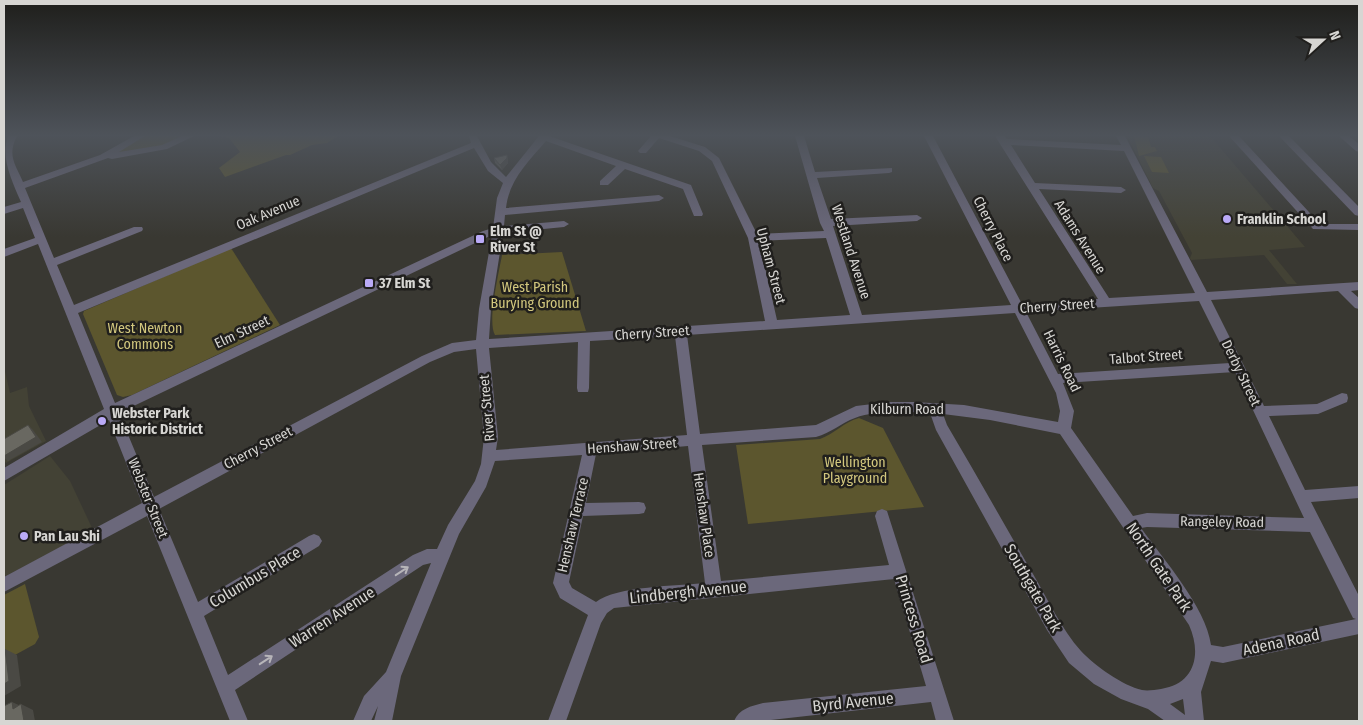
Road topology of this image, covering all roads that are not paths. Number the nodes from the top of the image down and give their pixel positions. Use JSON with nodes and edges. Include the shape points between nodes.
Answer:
{"nodes":[{"id":1,"x":14,"y":170,"type":"edge"},
{"id":2,"x":66,"y":170,"type":"edge"},
{"id":3,"x":404,"y":170,"type":"edge"},
{"id":4,"x":493,"y":170,"type":"edge"},
{"id":5,"x":517,"y":170,"type":"edge"},
{"id":6,"x":618,"y":170,"type":"edge"},
{"id":7,"x":640,"y":170,"type":"edge"},
{"id":8,"x":720,"y":170,"type":"edge"},
{"id":9,"x":809,"y":170,"type":"edge"},
{"id":10,"x":889,"y":170,"type":"dead end"},
{"id":11,"x":946,"y":170,"type":"edge"},
{"id":12,"x":1021,"y":170,"type":"edge"},
{"id":13,"x":1138,"y":170,"type":"edge"},
{"id":14,"x":1264,"y":170,"type":"edge"},
{"id":15,"x":1317,"y":170,"type":"edge"},
{"id":16,"x":811,"y":175,"type":"junction"},
{"id":17,"x":508,"y":181,"type":"junction"},
{"id":18,"x":604,"y":183,"type":"dead end"},
{"id":19,"x":20,"y":186,"type":"junction"},
{"id":20,"x":1031,"y":186,"type":"junction"},
{"id":21,"x":1121,"y":190,"type":"dead end"},
{"id":22,"x":659,"y":198,"type":"dead end"},
{"id":23,"x":27,"y":203,"type":"junction"},
{"id":24,"x":4,"y":211,"type":"edge"},
{"id":25,"x":500,"y":212,"type":"junction"},
{"id":26,"x":1359,"y":213,"type":"edge"},
{"id":27,"x":698,"y":214,"type":"dead end"},
{"id":28,"x":917,"y":218,"type":"dead end"},
{"id":29,"x":564,"y":224,"type":"dead end"},
{"id":30,"x":1359,"y":227,"type":"edge"},
{"id":31,"x":827,"y":229,"type":"junction"},
{"id":32,"x":138,"y":230,"type":"dead end"},
{"id":33,"x":499,"y":230,"type":"junction"},
{"id":34,"x":42,"y":238,"type":"junction"},
{"id":35,"x":752,"y":238,"type":"junction"},
{"id":36,"x":4,"y":253,"type":"edge"},
{"id":37,"x":52,"y":263,"type":"junction"},
{"id":38,"x":1359,"y":286,"type":"edge"},
{"id":39,"x":1342,"y":288,"type":"junction"},
{"id":40,"x":1202,"y":296,"type":"junction"},
{"id":41,"x":1106,"y":303,"type":"junction"},
{"id":42,"x":1359,"y":305,"type":"edge"},
{"id":43,"x":1018,"y":309,"type":"junction"},
{"id":44,"x":72,"y":311,"type":"junction"},
{"id":45,"x":857,"y":320,"type":"junction"},
{"id":46,"x":772,"y":325,"type":"junction"},
{"id":47,"x":680,"y":331,"type":"junction"},
{"id":48,"x":584,"y":337,"type":"junction"},
{"id":49,"x":482,"y":344,"type":"junction"},
{"id":50,"x":1239,"y":367,"type":"junction"},
{"id":51,"x":1055,"y":378,"type":"junction"},
{"id":52,"x":583,"y":388,"type":"dead end"},
{"id":53,"x":1342,"y":398,"type":"dead end"},
{"id":54,"x":935,"y":408,"type":"junction"},
{"id":55,"x":113,"y":411,"type":"junction"},
{"id":56,"x":1260,"y":411,"type":"junction"},
{"id":57,"x":1064,"y":429,"type":"junction"},
{"id":58,"x":694,"y":441,"type":"junction"},
{"id":59,"x":589,"y":449,"type":"junction"},
{"id":60,"x":490,"y":456,"type":"junction"},
{"id":61,"x":4,"y":475,"type":"edge"},
{"id":62,"x":1359,"y":492,"type":"edge"},
{"id":63,"x":1301,"y":496,"type":"junction"},
{"id":64,"x":151,"y":505,"type":"junction"},
{"id":65,"x":639,"y":508,"type":"dead end"},
{"id":66,"x":578,"y":510,"type":"junction"},
{"id":67,"x":882,"y":516,"type":"dead end"},
{"id":68,"x":1129,"y":523,"type":"junction"},
{"id":69,"x":1315,"y":525,"type":"junction"},
{"id":70,"x":314,"y":541,"type":"dead end"},
{"id":71,"x":442,"y":556,"type":"junction"},
{"id":72,"x":899,"y":571,"type":"junction"},
{"id":73,"x":4,"y":585,"type":"edge"},
{"id":74,"x":714,"y":590,"type":"junction"},
{"id":75,"x":1359,"y":610,"type":"edge"},
{"id":76,"x":598,"y":612,"type":"junction"},
{"id":77,"x":195,"y":613,"type":"junction"},
{"id":78,"x":1359,"y":626,"type":"edge"},
{"id":79,"x":1203,"y":652,"type":"junction"},
{"id":80,"x":393,"y":676,"type":"junction"},
{"id":81,"x":1194,"y":682,"type":"junction"},
{"id":82,"x":225,"y":686,"type":"junction"},
{"id":83,"x":936,"y":693,"type":"junction"},
{"id":84,"x":1143,"y":698,"type":"junction"},
{"id":85,"x":239,"y":721,"type":"edge"},
{"id":86,"x":362,"y":721,"type":"edge"},
{"id":87,"x":383,"y":721,"type":"edge"},
{"id":88,"x":557,"y":721,"type":"edge"},
{"id":89,"x":743,"y":721,"type":"edge"},
{"id":90,"x":945,"y":721,"type":"edge"},
{"id":91,"x":1179,"y":721,"type":"edge"},
{"id":92,"x":1195,"y":721,"type":"edge"}],
"edges":[{"from":1,"to":19,"type":"street","name":"Webster Street"},
{"from":2,"to":19,"type":"street"},
{"from":3,"to":44,"type":"street","name":"Oak Avenue"},
{"from":4,"to":17,"type":"street","via":[[497,177]]},
{"from":5,"to":17,"type":"street","name":"River Street"},
{"from":6,"to":18,"type":"street"},
{"from":7,"to":27,"type":"street","via":[[687,187]]},
{"from":8,"to":35,"type":"street","name":"Upham Street"},
{"from":9,"to":16,"type":"street","name":"Westland Avenue"},
{"from":10,"to":16,"type":"street"},
{"from":11,"to":43,"type":"street","name":"Cherry Place"},
{"from":12,"to":20,"type":"street","name":"Adams Avenue"},
{"from":13,"to":40,"type":"street","name":"Derby Street"},
{"from":14,"to":30,"type":"street","via":[[1316,227]]},
{"from":15,"to":26,"type":"street"},
{"from":16,"to":31,"type":"street","name":"Westland Avenue"},
{"from":17,"to":25,"type":"street","name":"River Street"},
{"from":19,"to":23,"type":"street","name":"Webster Street"},
{"from":20,"to":21,"type":"street"},
{"from":20,"to":41,"type":"street","name":"Adams Avenue"},
{"from":22,"to":25,"type":"street"},
{"from":23,"to":24,"type":"street"},
{"from":23,"to":34,"type":"street","name":"Webster Street"},
{"from":25,"to":33,"type":"street","name":"River Street"},
{"from":28,"to":31,"type":"street"},
{"from":29,"to":33,"type":"street","name":"Elm Street"},
{"from":31,"to":35,"type":"street"},
{"from":31,"to":45,"type":"street","name":"Westland Avenue"},
{"from":32,"to":37,"type":"street"},
{"from":33,"to":49,"type":"street","name":"River Street"},
{"from":33,"to":55,"type":"street","name":"Elm Street"},
{"from":34,"to":36,"type":"street"},
{"from":34,"to":37,"type":"street","name":"Webster Street"},
{"from":35,"to":46,"type":"street","name":"Upham Street"},
{"from":37,"to":44,"type":"street","name":"Webster Street"},
{"from":38,"to":39,"type":"street","name":"Cherry Street"},
{"from":39,"to":40,"type":"street","name":"Cherry Street"},
{"from":39,"to":42,"type":"street"},
{"from":40,"to":41,"type":"street","name":"Cherry Street"},
{"from":40,"to":50,"type":"street","name":"Derby Street"},
{"from":41,"to":43,"type":"street","name":"Cherry Street"},
{"from":43,"to":45,"type":"street","name":"Cherry Street"},
{"from":43,"to":51,"type":"street","name":"Harris Road"},
{"from":44,"to":55,"type":"street","name":"Webster Street"},
{"from":45,"to":46,"type":"street","name":"Cherry Street"},
{"from":46,"to":47,"type":"street","name":"Cherry Street"},
{"from":47,"to":48,"type":"street","name":"Cherry Street"},
{"from":47,"to":58,"type":"street","name":"Henshaw Street"},
{"from":48,"to":49,"type":"street","name":"Cherry Street"},
{"from":48,"to":52,"type":"street"},
{"from":49,"to":60,"type":"street","name":"River Street"},
{"from":49,"to":64,"type":"street","name":"Cherry Street","via":[[452,348],[426,359]]},
{"from":50,"to":51,"type":"street","name":"Talbot Street"},
{"from":50,"to":56,"type":"street","name":"Derby Street"},
{"from":51,"to":57,"type":"street","name":"Harris Road","via":[[1067,406]]},
{"from":53,"to":56,"type":"street","via":[[1318,409]]},
{"from":54,"to":57,"type":"street","name":"Kilburn Road","via":[[994,415]]},
{"from":54,"to":58,"type":"street","name":"Kilburn Road","via":[[863,410],[847,414],[819,430]]},
{"from":54,"to":84,"type":"street","name":"Southgate Park","via":[[941,426],[1071,652],[1100,678]]},
{"from":55,"to":61,"type":"street","name":"Elm Street"},
{"from":55,"to":64,"type":"street","name":"Webster Street"},
{"from":56,"to":63,"type":"street","name":"Derby Street"},
{"from":57,"to":68,"type":"street","name":"North Gate Park"},
{"from":58,"to":59,"type":"street","name":"Henshaw Street"},
{"from":58,"to":74,"type":"street","name":"Henshaw Place"},
{"from":59,"to":60,"type":"street","name":"Henshaw Street"},
{"from":59,"to":66,"type":"street","name":"Henshaw Terrace"},
{"from":60,"to":71,"type":"street","name":"River Street","via":[[481,483]]},
{"from":62,"to":63,"type":"street"},
{"from":63,"to":69,"type":"street","name":"Derby Street"},
{"from":64,"to":73,"type":"street","name":"Cherry Street"},
{"from":64,"to":77,"type":"street","name":"Webster Street"},
{"from":65,"to":66,"type":"street"},
{"from":66,"to":76,"type":"street","name":"Henshaw Terrace","via":[[560,583],[566,593]]},
{"from":67,"to":72,"type":"street","name":"Princess Road"},
{"from":68,"to":69,"type":"street","name":"Rangeley Road","via":[[1147,520]]},
{"from":68,"to":79,"type":"street","name":"North Gate Park","via":[[1191,612],[1201,636]]},
{"from":69,"to":75,"type":"street","name":"Derby Street"},
{"from":70,"to":77,"type":"street","name":"Columbus Place"},
{"from":71,"to":80,"type":"street","name":"River Street"},
{"from":82,"to":71,"type":"street","name":"Warren Avenue","one_way":true,"via":[[418,560]]},
{"from":72,"to":74,"type":"street","name":"Lindbergh Avenue"},
{"from":72,"to":83,"type":"street","name":"Princess Road"},
{"from":74,"to":76,"type":"street","name":"Lindbergh Avenue","via":[[617,600]]},
{"from":76,"to":88,"type":"street"},
{"from":77,"to":82,"type":"street","name":"Webster Street"},
{"from":78,"to":79,"type":"street","name":"Adena Road","via":[[1223,655]]},
{"from":79,"to":81,"type":"street","name":"North Gate Park"},
{"from":80,"to":86,"type":"street","name":"River Street","via":[[370,702]]},
{"from":80,"to":87,"type":"street","name":"River Street"},
{"from":81,"to":84,"type":"street","via":[[1174,693]]},
{"from":81,"to":92,"type":"street","name":"North Gate Park","via":[[1191,701]]},
{"from":82,"to":85,"type":"street","name":"Webster Street"},
{"from":83,"to":89,"type":"street","name":"Byrd Avenue","via":[[763,712]]},
{"from":83,"to":90,"type":"street","name":"Princess Road"},
{"from":84,"to":91,"type":"street","name":"Southgate Park"}]}
